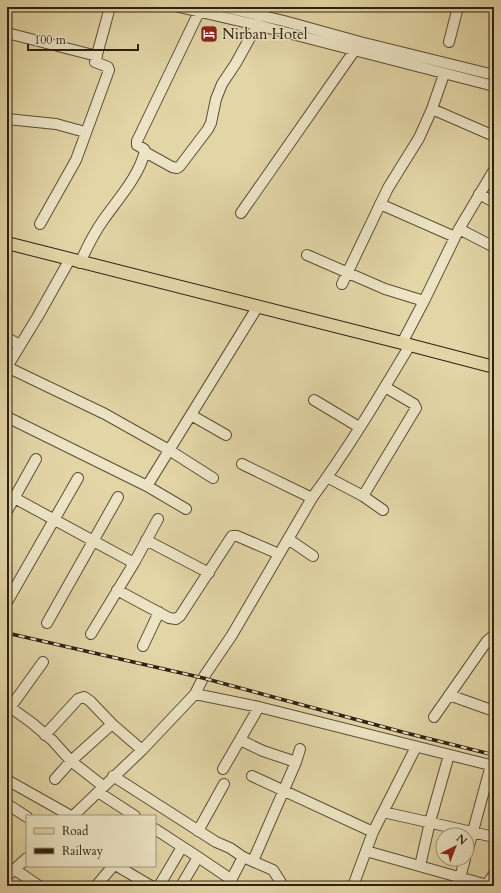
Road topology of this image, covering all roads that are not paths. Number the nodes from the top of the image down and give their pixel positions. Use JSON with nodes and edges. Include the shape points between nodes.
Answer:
{"nodes":[{"id":1,"x":110,"y":7,"type":"edge"},
{"id":2,"x":179,"y":7,"type":"edge"},
{"id":3,"x":224,"y":7,"type":"edge"},
{"id":4,"x":458,"y":7,"type":"edge"},
{"id":5,"x":199,"y":12,"type":"junction"},
{"id":6,"x":257,"y":25,"type":"junction"},
{"id":7,"x":7,"y":33,"type":"edge"},
{"id":8,"x":360,"y":42,"type":"junction"},
{"id":9,"x":449,"y":42,"type":"dead end"},
{"id":10,"x":354,"y":50,"type":"junction"},
{"id":11,"x":97,"y":56,"type":"junction"},
{"id":12,"x":444,"y":74,"type":"junction"},
{"id":13,"x":494,"y":75,"type":"edge"},
{"id":14,"x":494,"y":86,"type":"edge"},
{"id":15,"x":432,"y":109,"type":"junction"},
{"id":16,"x":7,"y":119,"type":"edge"},
{"id":17,"x":85,"y":132,"type":"junction"},
{"id":18,"x":494,"y":136,"type":"edge"},
{"id":19,"x":145,"y":152,"type":"junction"},
{"id":20,"x":494,"y":170,"type":"edge"},
{"id":21,"x":479,"y":194,"type":"junction"},
{"id":22,"x":494,"y":202,"type":"edge"},
{"id":23,"x":380,"y":204,"type":"junction"},
{"id":24,"x":241,"y":213,"type":"dead end"},
{"id":25,"x":40,"y":224,"type":"dead end"},
{"id":26,"x":457,"y":233,"type":"junction"},
{"id":27,"x":7,"y":243,"type":"edge"},
{"id":28,"x":494,"y":247,"type":"edge"},
{"id":29,"x":307,"y":255,"type":"dead end"},
{"id":30,"x":75,"y":261,"type":"junction"},
{"id":31,"x":348,"y":272,"type":"junction"},
{"id":32,"x":342,"y":284,"type":"dead end"},
{"id":33,"x":424,"y":301,"type":"junction"},
{"id":34,"x":258,"y":306,"type":"junction"},
{"id":35,"x":7,"y":338,"type":"edge"},
{"id":36,"x":406,"y":344,"type":"junction"},
{"id":37,"x":20,"y":345,"type":"junction"},
{"id":38,"x":7,"y":367,"type":"edge"},
{"id":39,"x":494,"y":367,"type":"edge"},
{"id":40,"x":385,"y":387,"type":"junction"},
{"id":41,"x":314,"y":400,"type":"dead end"},
{"id":42,"x":191,"y":415,"type":"junction"},
{"id":43,"x":7,"y":417,"type":"edge"},
{"id":44,"x":359,"y":427,"type":"junction"},
{"id":45,"x":226,"y":435,"type":"dead end"},
{"id":46,"x":169,"y":450,"type":"junction"},
{"id":47,"x":36,"y":459,"type":"dead end"},
{"id":48,"x":242,"y":464,"type":"dead end"},
{"id":49,"x":327,"y":477,"type":"junction"},
{"id":50,"x":78,"y":478,"type":"dead end"},
{"id":51,"x":213,"y":478,"type":"dead end"},
{"id":52,"x":147,"y":486,"type":"junction"},
{"id":53,"x":11,"y":496,"type":"edge"},
{"id":54,"x":363,"y":496,"type":"junction"},
{"id":55,"x":118,"y":497,"type":"dead end"},
{"id":56,"x":312,"y":498,"type":"junction"},
{"id":57,"x":186,"y":509,"type":"dead end"},
{"id":58,"x":383,"y":510,"type":"dead end"},
{"id":59,"x":7,"y":511,"type":"edge"},
{"id":60,"x":158,"y":519,"type":"dead end"},
{"id":61,"x":55,"y":520,"type":"junction"},
{"id":62,"x":288,"y":539,"type":"junction"},
{"id":63,"x":146,"y":540,"type":"junction"},
{"id":64,"x":94,"y":541,"type":"junction"},
{"id":65,"x":278,"y":554,"type":"junction"},
{"id":66,"x":313,"y":556,"type":"dead end"},
{"id":67,"x":134,"y":563,"type":"junction"},
{"id":68,"x":209,"y":573,"type":"junction"},
{"id":69,"x":117,"y":590,"type":"junction"},
{"id":70,"x":7,"y":602,"type":"edge"},
{"id":71,"x":159,"y":612,"type":"junction"},
{"id":72,"x":47,"y":623,"type":"dead end"},
{"id":73,"x":91,"y":634,"type":"dead end"},
{"id":74,"x":494,"y":635,"type":"edge"},
{"id":75,"x":143,"y":646,"type":"dead end"},
{"id":76,"x":44,"y":662,"type":"dead end"},
{"id":77,"x":195,"y":694,"type":"junction"},
{"id":78,"x":449,"y":696,"type":"junction"},
{"id":79,"x":259,"y":707,"type":"junction"},
{"id":80,"x":8,"y":708,"type":"edge"},
{"id":81,"x":494,"y":711,"type":"edge"},
{"id":82,"x":434,"y":717,"type":"dead end"},
{"id":83,"x":112,"y":724,"type":"junction"},
{"id":84,"x":45,"y":735,"type":"junction"},
{"id":85,"x":240,"y":740,"type":"junction"},
{"id":86,"x":416,"y":747,"type":"junction"},
{"id":87,"x":300,"y":749,"type":"dead end"},
{"id":88,"x":142,"y":750,"type":"junction"},
{"id":89,"x":449,"y":755,"type":"junction"},
{"id":90,"x":72,"y":761,"type":"junction"},
{"id":91,"x":296,"y":762,"type":"junction"},
{"id":92,"x":493,"y":766,"type":"edge"},
{"id":93,"x":223,"y":769,"type":"dead end"},
{"id":94,"x":113,"y":776,"type":"junction"},
{"id":95,"x":252,"y":776,"type":"dead end"},
{"id":96,"x":55,"y":779,"type":"dead end"},
{"id":97,"x":7,"y":780,"type":"edge"},
{"id":98,"x":224,"y":784,"type":"dead end"},
{"id":99,"x":100,"y":789,"type":"junction"},
{"id":100,"x":284,"y":790,"type":"junction"},
{"id":101,"x":7,"y":804,"type":"edge"},
{"id":102,"x":383,"y":812,"type":"junction"},
{"id":103,"x":26,"y":815,"type":"edge"},
{"id":104,"x":70,"y":815,"type":"edge"},
{"id":105,"x":73,"y":815,"type":"edge"},
{"id":106,"x":134,"y":815,"type":"edge"},
{"id":107,"x":430,"y":822,"type":"junction"},
{"id":108,"x":452,"y":827,"type":"edge"},
{"id":109,"x":475,"y":827,"type":"edge"},
{"id":110,"x":156,"y":830,"type":"edge"},
{"id":111,"x":198,"y":831,"type":"junction"},
{"id":112,"x":373,"y":832,"type":"junction"},
{"id":113,"x":475,"y":832,"type":"edge"},
{"id":114,"x":494,"y":837,"type":"edge"},
{"id":115,"x":182,"y":846,"type":"junction"},
{"id":116,"x":366,"y":851,"type":"junction"},
{"id":117,"x":198,"y":857,"type":"junction"},
{"id":118,"x":243,"y":857,"type":"junction"},
{"id":119,"x":26,"y":859,"type":"edge"},
{"id":120,"x":253,"y":861,"type":"junction"},
{"id":121,"x":420,"y":866,"type":"junction"},
{"id":122,"x":112,"y":867,"type":"edge"},
{"id":123,"x":119,"y":867,"type":"edge"},
{"id":124,"x":463,"y":867,"type":"edge"},
{"id":125,"x":10,"y":872,"type":"edge"},
{"id":126,"x":494,"y":874,"type":"edge"},
{"id":127,"x":460,"y":878,"type":"junction"},
{"id":128,"x":230,"y":883,"type":"edge"},
{"id":129,"x":486,"y":885,"type":"edge"},
{"id":130,"x":40,"y":886,"type":"edge"},
{"id":131,"x":96,"y":886,"type":"edge"},
{"id":132,"x":151,"y":886,"type":"edge"},
{"id":133,"x":159,"y":886,"type":"edge"},
{"id":134,"x":180,"y":886,"type":"edge"},
{"id":135,"x":283,"y":886,"type":"edge"},
{"id":136,"x":353,"y":886,"type":"edge"}],
"edges":[{"from":1,"to":11,"type":"street"},
{"from":2,"to":5,"type":"street"},
{"from":3,"to":8,"type":"street"},
{"from":4,"to":9,"type":"street"},
{"from":5,"to":6,"type":"street"},
{"from":5,"to":19,"type":"street","via":[[137,141],[136,145]]},
{"from":6,"to":10,"type":"street"},
{"from":6,"to":19,"type":"street","via":[[222,84],[208,129],[180,166],[172,167]]},
{"from":7,"to":11,"type":"street"},
{"from":8,"to":10,"type":"street"},
{"from":8,"to":13,"type":"street"},
{"from":10,"to":12,"type":"street"},
{"from":10,"to":24,"type":"street"},
{"from":11,"to":17,"type":"street","via":[[96,63],[108,67],[109,70]]},
{"from":12,"to":14,"type":"street"},
{"from":12,"to":15,"type":"street"},
{"from":15,"to":18,"type":"street"},
{"from":15,"to":23,"type":"street","via":[[419,138]]},
{"from":16,"to":17,"type":"street","via":[[56,124]]},
{"from":17,"to":25,"type":"street","via":[[76,160]]},
{"from":19,"to":30,"type":"street","via":[[140,167]]},
{"from":20,"to":21,"type":"street"},
{"from":21,"to":22,"type":"street"},
{"from":21,"to":26,"type":"street"},
{"from":23,"to":26,"type":"street"},
{"from":23,"to":31,"type":"street"},
{"from":26,"to":28,"type":"street"},
{"from":26,"to":33,"type":"street"},
{"from":27,"to":30,"type":"main road"},
{"from":29,"to":31,"type":"street"},
{"from":30,"to":34,"type":"main road"},
{"from":30,"to":37,"type":"street"},
{"from":31,"to":32,"type":"street"},
{"from":31,"to":33,"type":"street"},
{"from":33,"to":36,"type":"street"},
{"from":34,"to":36,"type":"main road"},
{"from":34,"to":42,"type":"street"},
{"from":35,"to":37,"type":"street"},
{"from":36,"to":39,"type":"main road"},
{"from":36,"to":40,"type":"street"},
{"from":37,"to":38,"type":"street"},
{"from":38,"to":46,"type":"street","via":[[105,414]]},
{"from":40,"to":44,"type":"street"},
{"from":40,"to":54,"type":"street","via":[[416,408]]},
{"from":41,"to":44,"type":"street"},
{"from":42,"to":45,"type":"street"},
{"from":42,"to":46,"type":"street"},
{"from":43,"to":52,"type":"street"},
{"from":44,"to":49,"type":"street"},
{"from":46,"to":51,"type":"street"},
{"from":46,"to":52,"type":"street"},
{"from":47,"to":53,"type":"street"},
{"from":48,"to":56,"type":"street"},
{"from":49,"to":54,"type":"street"},
{"from":49,"to":56,"type":"street"},
{"from":50,"to":61,"type":"street"},
{"from":52,"to":57,"type":"street"},
{"from":53,"to":59,"type":"street"},
{"from":53,"to":61,"type":"street"},
{"from":54,"to":58,"type":"street"},
{"from":55,"to":64,"type":"street"},
{"from":56,"to":62,"type":"street"},
{"from":60,"to":63,"type":"street"},
{"from":61,"to":64,"type":"street"},
{"from":61,"to":70,"type":"street"},
{"from":62,"to":65,"type":"street"},
{"from":62,"to":66,"type":"street"},
{"from":63,"to":67,"type":"street"},
{"from":63,"to":68,"type":"street"},
{"from":64,"to":67,"type":"street"},
{"from":64,"to":72,"type":"street"},
{"from":65,"to":68,"type":"street","via":[[232,536]]},
{"from":65,"to":77,"type":"street"},
{"from":67,"to":69,"type":"street"},
{"from":68,"to":71,"type":"street","via":[[178,618],[171,619]]},
{"from":69,"to":71,"type":"street"},
{"from":69,"to":73,"type":"street"},
{"from":71,"to":75,"type":"street"},
{"from":74,"to":78,"type":"street"},
{"from":76,"to":80,"type":"street"},
{"from":77,"to":79,"type":"street"},
{"from":77,"to":88,"type":"street"},
{"from":78,"to":81,"type":"street"},
{"from":78,"to":82,"type":"street"},
{"from":79,"to":85,"type":"street"},
{"from":79,"to":86,"type":"street"},
{"from":80,"to":84,"type":"street"},
{"from":83,"to":84,"type":"street","via":[[90,701],[81,697]]},
{"from":83,"to":88,"type":"street"},
{"from":83,"to":90,"type":"street"},
{"from":84,"to":90,"type":"street"},
{"from":85,"to":91,"type":"street"},
{"from":85,"to":93,"type":"street"},
{"from":86,"to":89,"type":"street"},
{"from":86,"to":102,"type":"street"},
{"from":87,"to":91,"type":"street"},
{"from":88,"to":94,"type":"street"},
{"from":89,"to":92,"type":"street"},
{"from":89,"to":107,"type":"street"},
{"from":90,"to":96,"type":"street"},
{"from":90,"to":99,"type":"street"},
{"from":91,"to":100,"type":"street"},
{"from":92,"to":109,"type":"street"},
{"from":94,"to":99,"type":"street"},
{"from":94,"to":111,"type":"street"},
{"from":95,"to":100,"type":"street"},
{"from":97,"to":104,"type":"street"},
{"from":98,"to":111,"type":"street"},
{"from":99,"to":105,"type":"street"},
{"from":99,"to":106,"type":"street"},
{"from":100,"to":112,"type":"street"},
{"from":100,"to":120,"type":"street"},
{"from":101,"to":103,"type":"street"},
{"from":102,"to":107,"type":"street"},
{"from":102,"to":112,"type":"street"},
{"from":107,"to":108,"type":"street"},
{"from":107,"to":121,"type":"street"},
{"from":110,"to":115,"type":"street"},
{"from":111,"to":118,"type":"street"},
{"from":112,"to":116,"type":"street"},
{"from":113,"to":114,"type":"street"},
{"from":115,"to":117,"type":"street"},
{"from":115,"to":133,"type":"street"},
{"from":116,"to":121,"type":"street"},
{"from":116,"to":136,"type":"street"},
{"from":117,"to":128,"type":"street"},
{"from":117,"to":134,"type":"street"},
{"from":118,"to":120,"type":"street"},
{"from":118,"to":128,"type":"street"},
{"from":119,"to":125,"type":"street"},
{"from":120,"to":135,"type":"street","via":[[273,870]]},
{"from":121,"to":127,"type":"street"},
{"from":122,"to":131,"type":"street"},
{"from":123,"to":132,"type":"street"},
{"from":124,"to":127,"type":"street"},
{"from":125,"to":130,"type":"street"},
{"from":126,"to":129,"type":"street"},
{"from":127,"to":129,"type":"street"}]}
